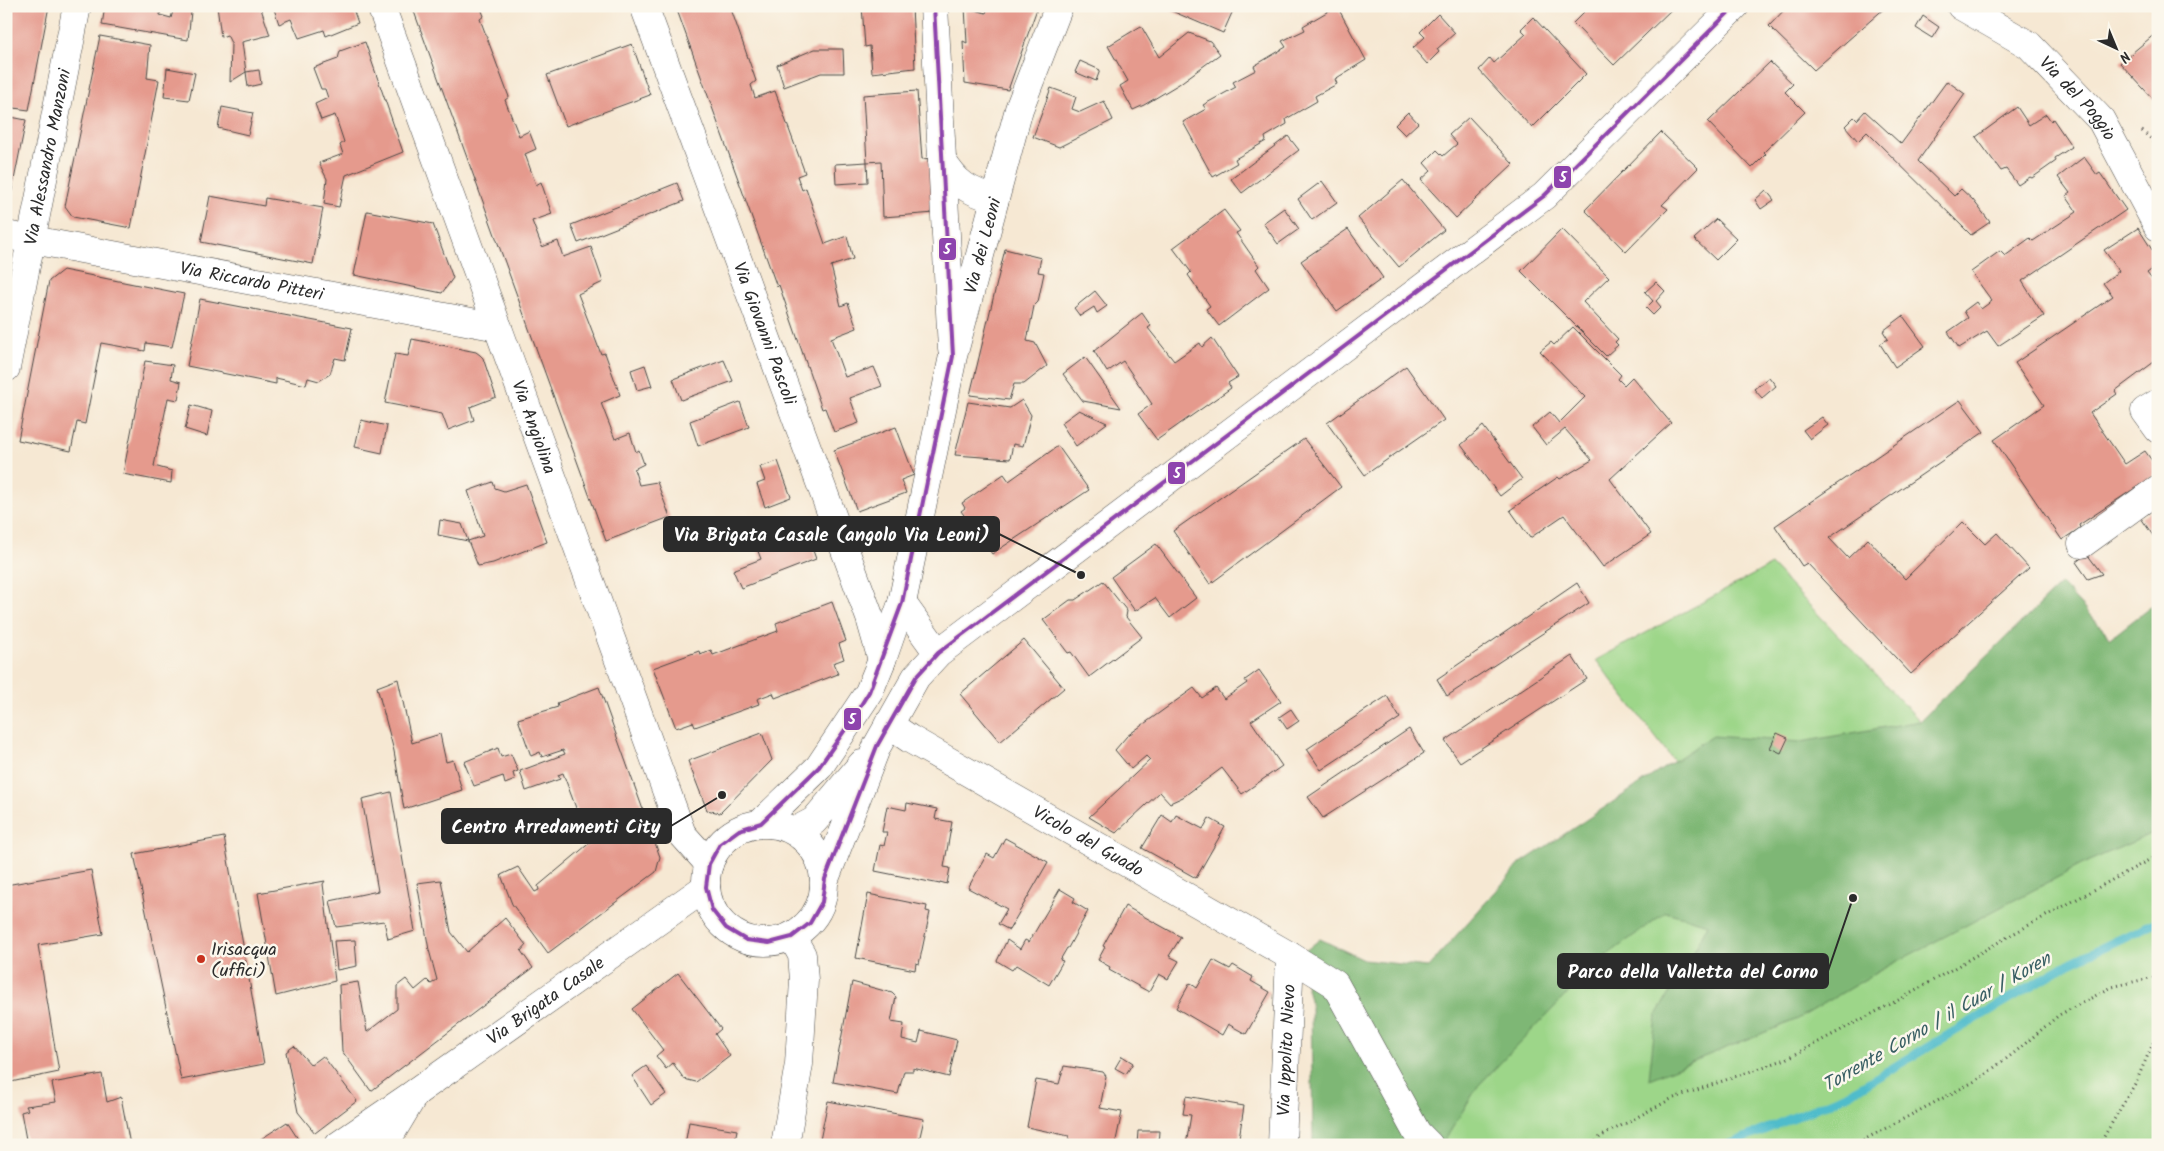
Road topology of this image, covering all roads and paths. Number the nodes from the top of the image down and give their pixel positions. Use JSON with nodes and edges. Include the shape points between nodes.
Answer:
{"nodes":[{"id":1,"x":77,"y":6,"type":"edge"},
{"id":2,"x":381,"y":6,"type":"edge"},
{"id":3,"x":644,"y":6,"type":"edge"},
{"id":4,"x":934,"y":6,"type":"edge"},
{"id":5,"x":1059,"y":6,"type":"edge"},
{"id":6,"x":1735,"y":6,"type":"edge"},
{"id":7,"x":1960,"y":6,"type":"edge"},
{"id":8,"x":942,"y":160,"type":"junction"},
{"id":9,"x":995,"y":199,"type":"junction"},
{"id":10,"x":2158,"y":227,"type":"edge"},
{"id":11,"x":18,"y":237,"type":"edge"},
{"id":12,"x":498,"y":327,"type":"junction"},
{"id":13,"x":953,"y":356,"type":"junction"},
{"id":14,"x":6,"y":368,"type":"edge"},
{"id":15,"x":2158,"y":402,"type":"edge"},
{"id":16,"x":2158,"y":429,"type":"edge"},
{"id":17,"x":2158,"y":489,"type":"edge"},
{"id":18,"x":2082,"y":544,"type":"dead end"},
{"id":19,"x":902,"y":603,"type":"junction"},
{"id":20,"x":938,"y":653,"type":"junction"},
{"id":21,"x":882,"y":660,"type":"junction"},
{"id":22,"x":883,"y":735,"type":"junction"},
{"id":23,"x":818,"y":766,"type":"junction"},
{"id":24,"x":761,"y":824,"type":"junction"},
{"id":25,"x":795,"y":831,"type":"junction"},
{"id":26,"x":2158,"y":855,"type":"edge"},
{"id":27,"x":711,"y":877,"type":"junction"},
{"id":28,"x":825,"y":879,"type":"junction"},
{"id":29,"x":780,"y":940,"type":"junction"},
{"id":30,"x":1290,"y":956,"type":"junction"},
{"id":31,"x":2158,"y":976,"type":"edge"},
{"id":32,"x":2158,"y":1032,"type":"edge"},
{"id":33,"x":414,"y":1094,"type":"junction"},
{"id":34,"x":339,"y":1145,"type":"edge"},
{"id":35,"x":384,"y":1145,"type":"edge"},
{"id":36,"x":785,"y":1145,"type":"edge"},
{"id":37,"x":1282,"y":1145,"type":"edge"},
{"id":38,"x":1429,"y":1145,"type":"edge"},
{"id":39,"x":1592,"y":1145,"type":"edge"},
{"id":40,"x":1854,"y":1145,"type":"edge"},
{"id":41,"x":2098,"y":1145,"type":"edge"}],
"edges":[{"from":1,"to":11,"type":"street","name":"Via Alessandro Manzoni"},
{"from":2,"to":12,"type":"street","name":"Via Angiolina"},
{"from":3,"to":21,"type":"street","name":"Via Giovanni Pascoli","via":[[870,618]]},
{"from":4,"to":8,"type":"street"},
{"from":5,"to":9,"type":"street","name":"Via dei Leoni","via":[[1019,109]]},
{"from":6,"to":20,"type":"street","via":[[1544,196]]},
{"from":7,"to":10,"type":"street","name":"Via del Poggio","via":[[2029,45],[2101,120]]},
{"from":8,"to":9,"type":"street","via":[[951,175],[966,189]]},
{"from":8,"to":13,"type":"street"},
{"from":9,"to":13,"type":"street","name":"Via dei Leoni"},
{"from":11,"to":12,"type":"street","name":"Via Riccardo Pitteri"},
{"from":11,"to":14,"type":"street","name":"Via Alessandro Manzoni"},
{"from":12,"to":27,"type":"street","name":"Via Angiolina","via":[[678,824]]},
{"from":13,"to":19,"type":"street","name":"Via dei Leoni"},
{"from":15,"to":16,"type":"street","via":[[2145,411]]},
{"from":17,"to":18,"type":"street"},
{"from":19,"to":20,"type":"street"},
{"from":19,"to":21,"type":"street","name":"Via dei Leoni"},
{"from":20,"to":22,"type":"street","via":[[916,677]]},
{"from":21,"to":23,"type":"street","name":"Via dei Leoni","via":[[869,692]]},
{"from":22,"to":25,"type":"street","via":[[814,821]]},
{"from":22,"to":28,"type":"street"},
{"from":22,"to":30,"type":"street","name":"Vicolo del Guado","via":[[910,739]]},
{"from":23,"to":24,"type":"street","name":"Via dei Leoni"},
{"from":23,"to":25,"type":"street","name":"Via dei Leoni","via":[[795,816]]},
{"from":24,"to":25,"type":"street","via":[[779,825]]},
{"from":24,"to":27,"type":"street","via":[[739,830]]},
{"from":25,"to":28,"type":"street","via":[[821,860]]},
{"from":26,"to":39,"type":"path","via":[[1908,995],[1786,1059],[1671,1099],[1600,1137]]},
{"from":27,"to":29,"type":"street","via":[[726,928],[746,940]]},
{"from":27,"to":33,"type":"street","name":"Via Brigata Casale","via":[[678,908]]},
{"from":28,"to":29,"type":"street","via":[[822,902],[810,923]]},
{"from":29,"to":36,"type":"street","via":[[802,955],[804,980],[799,1064]]},
{"from":30,"to":37,"type":"street","name":"Via Ippolito Nievo"},
{"from":30,"to":38,"type":"street","name":"Vicolo del Guado","via":[[1335,984],[1417,1133]]},
{"from":31,"to":40,"type":"path","via":[[2112,987],[2059,1014],[1979,1079]]},
{"from":32,"to":41,"type":"path","via":[[2136,1082]]},
{"from":33,"to":34,"type":"street","name":"Via Brigata Casale"},
{"from":33,"to":35,"type":"street"}]}
